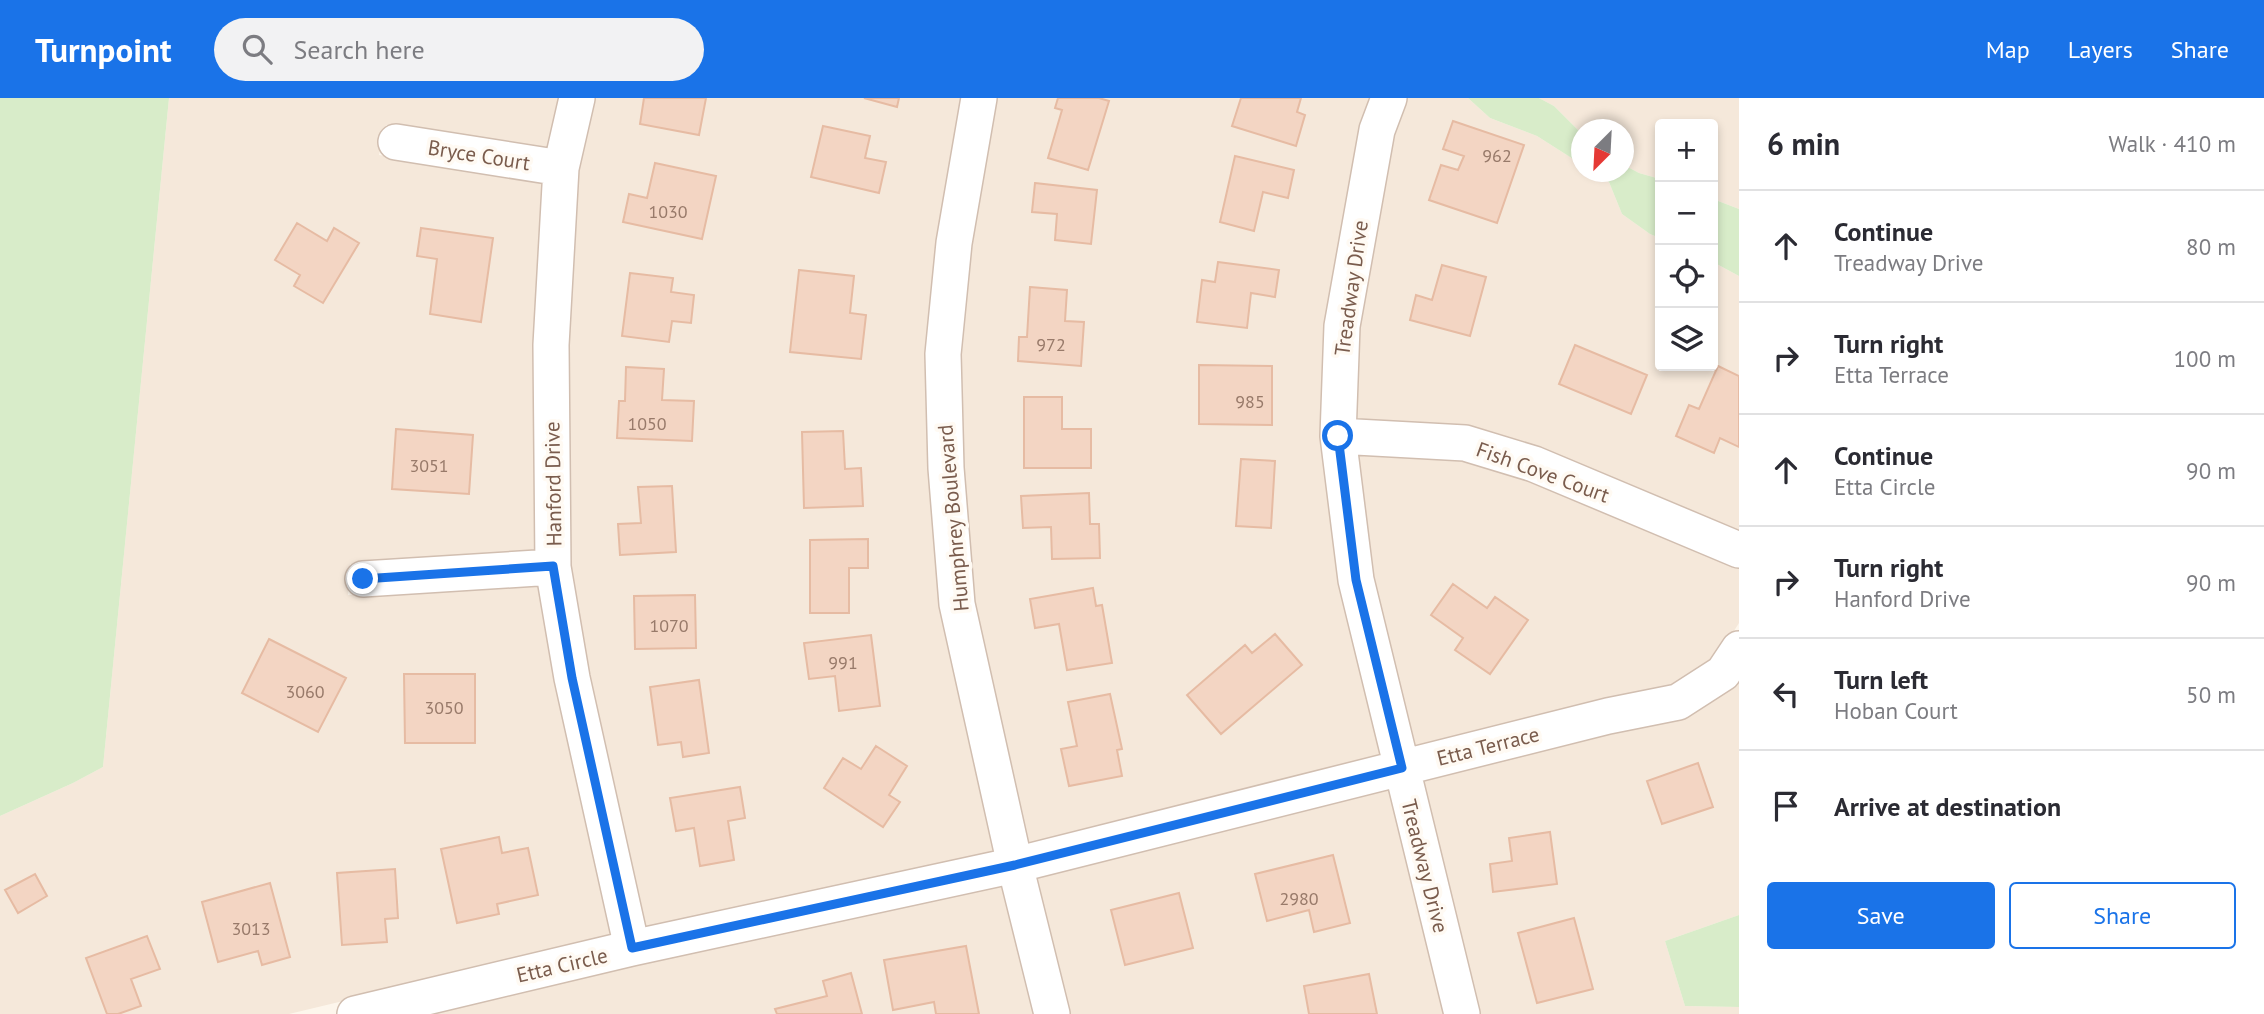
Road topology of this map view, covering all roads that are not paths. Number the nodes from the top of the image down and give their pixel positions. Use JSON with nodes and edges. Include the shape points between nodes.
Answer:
{"nodes":[{"id":1,"x":577,"y":98,"type":"edge"},
{"id":2,"x":979,"y":98,"type":"edge"},
{"id":3,"x":1389,"y":98,"type":"edge"},
{"id":4,"x":397,"y":142,"type":"dead end"},
{"id":5,"x":561,"y":168,"type":"junction"},
{"id":6,"x":1338,"y":436,"type":"junction"},
{"id":7,"x":1739,"y":550,"type":"edge"},
{"id":8,"x":553,"y":566,"type":"junction"},
{"id":9,"x":363,"y":579,"type":"dead end"},
{"id":10,"x":1739,"y":649,"type":"edge"},
{"id":11,"x":1402,"y":768,"type":"junction"},
{"id":12,"x":1015,"y":865,"type":"junction"},
{"id":13,"x":632,"y":948,"type":"junction"},
{"id":14,"x":355,"y":1014,"type":"edge"},
{"id":15,"x":1052,"y":1014,"type":"edge"},
{"id":16,"x":1462,"y":1014,"type":"edge"}],
"edges":[{"from":1,"to":5,"type":"street","name":"Hanford Drive"},
{"from":2,"to":12,"type":"street","name":"Humphrey Boulevard","via":[[954,243],[943,354],[946,468],[957,604]]},
{"from":3,"to":6,"type":"street","name":"Treadway Drive","via":[[1377,130],[1342,326]]},
{"from":4,"to":5,"type":"street","name":"Bryce Court"},
{"from":5,"to":8,"type":"street","name":"Hanford Drive","via":[[551,345]]},
{"from":6,"to":7,"type":"street","name":"Fish Cove Court","via":[[1465,443],[1534,464]]},
{"from":6,"to":11,"type":"street","name":"Treadway Drive","via":[[1356,580]]},
{"from":8,"to":9,"type":"street"},
{"from":8,"to":13,"type":"street","name":"Hanford Drive","via":[[572,678]]},
{"from":10,"to":11,"type":"street","name":"Etta Terrace","via":[[1723,673],[1678,702]]},
{"from":11,"to":12,"type":"street","name":"Etta Terrace"},
{"from":11,"to":16,"type":"street","name":"Treadway Drive"},
{"from":12,"to":13,"type":"street","name":"Etta Circle"},
{"from":12,"to":15,"type":"street","name":"Humphrey Boulevard"},
{"from":13,"to":14,"type":"street","name":"Etta Circle"}]}
